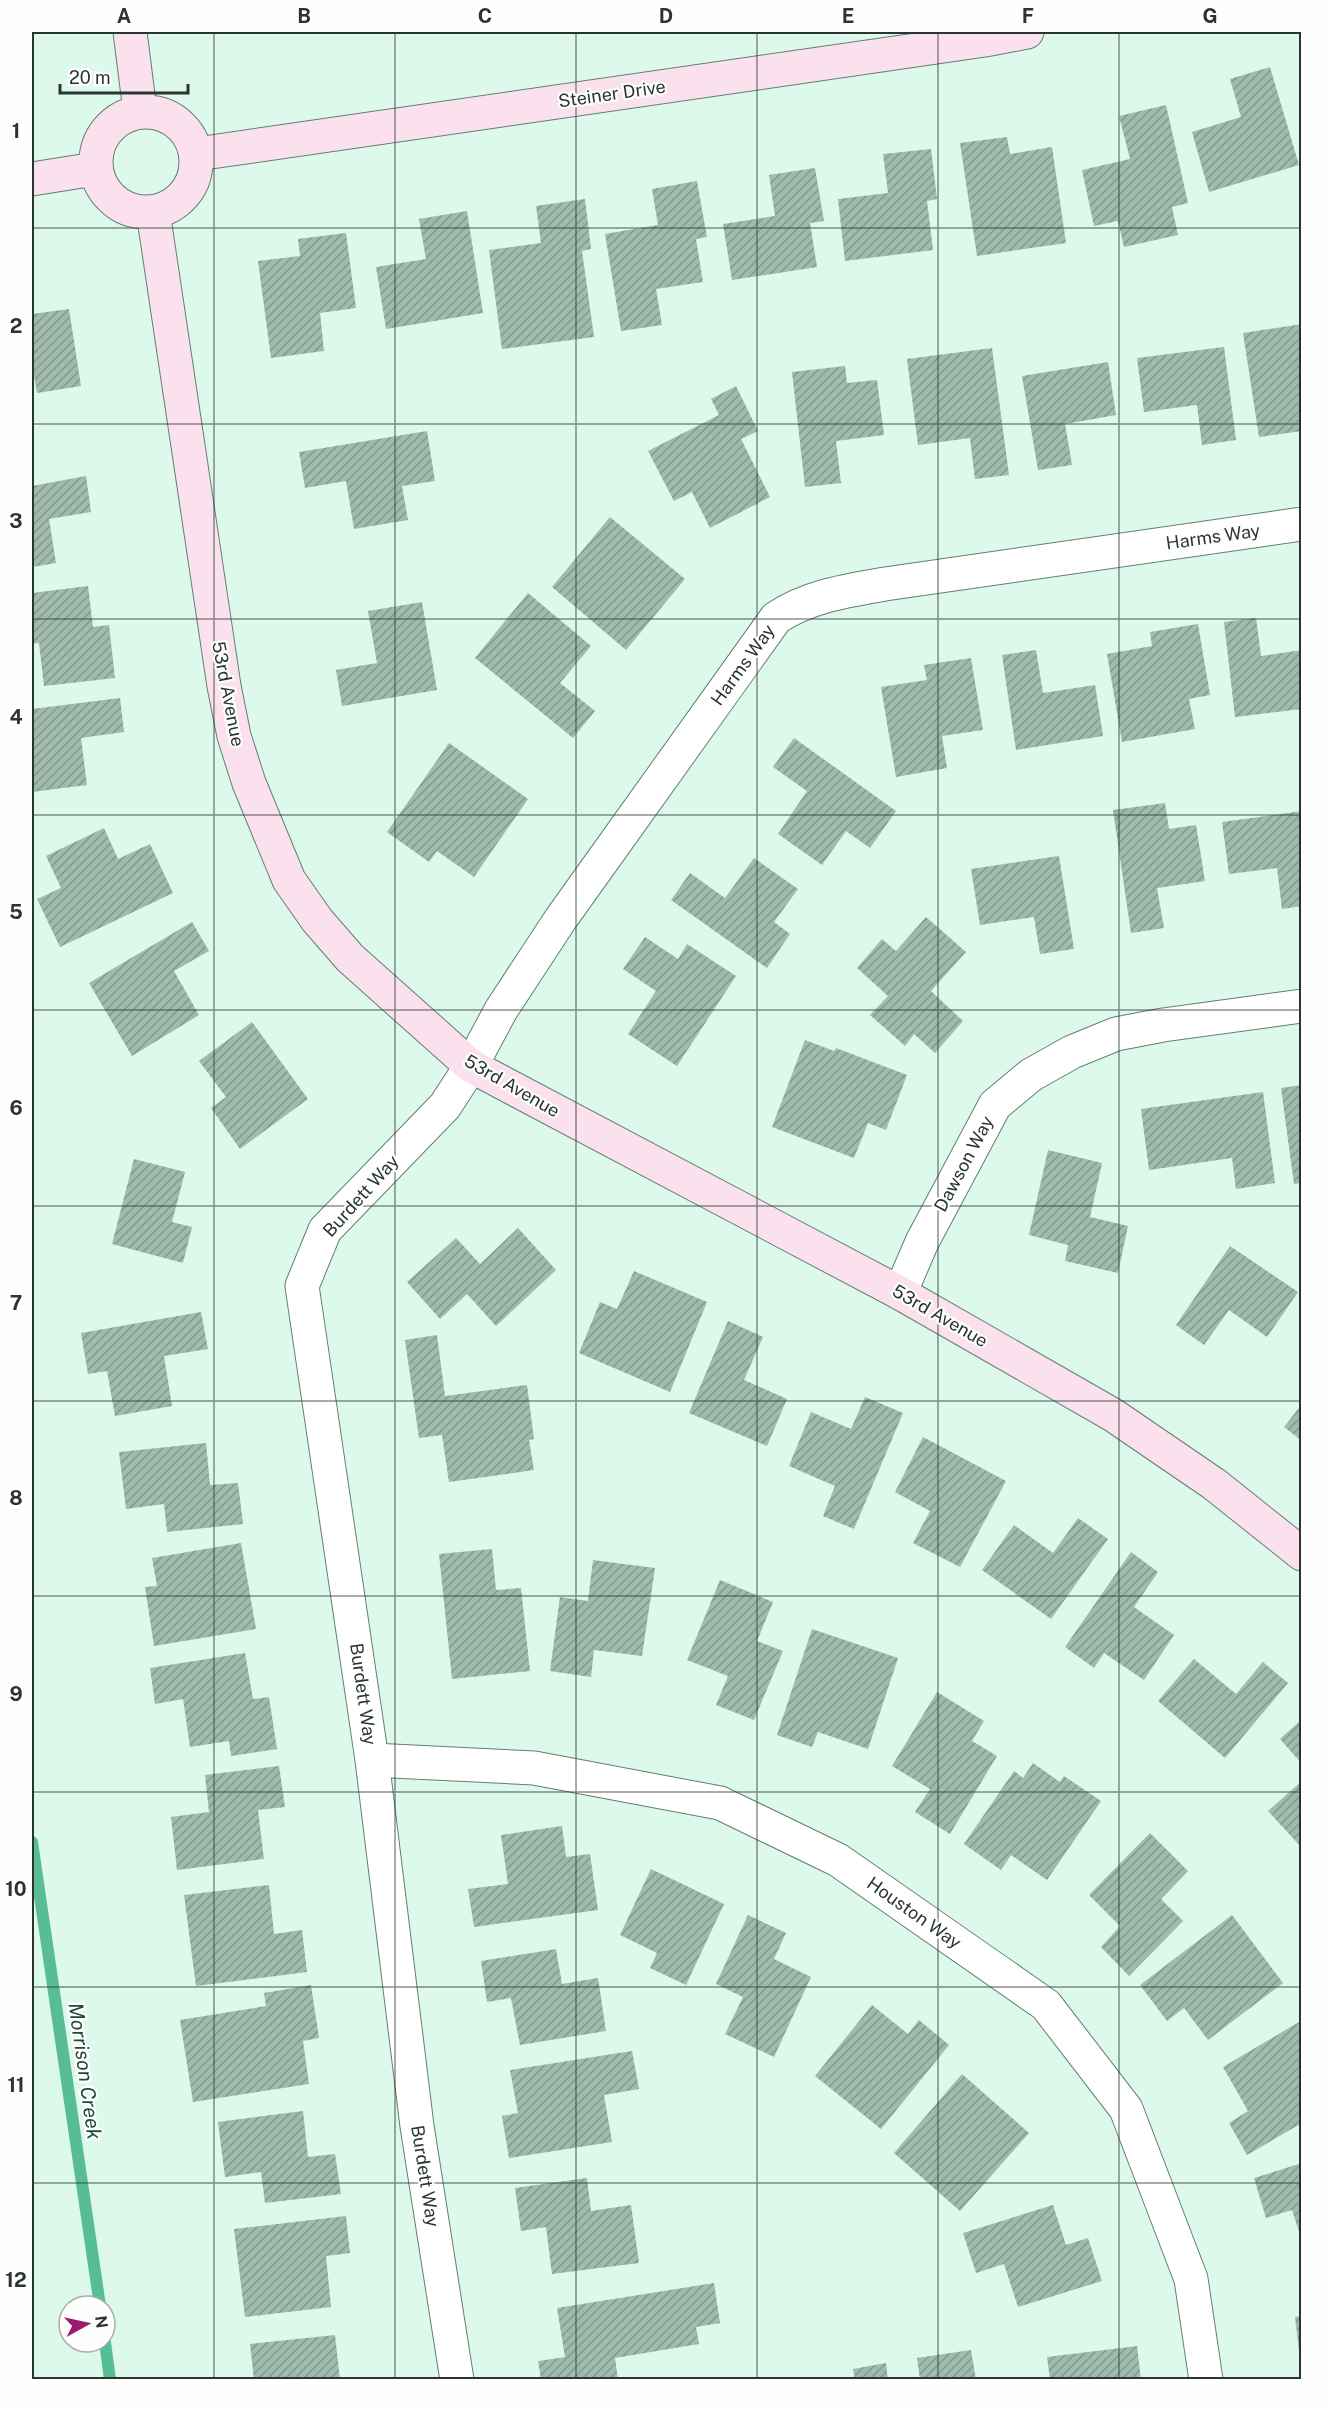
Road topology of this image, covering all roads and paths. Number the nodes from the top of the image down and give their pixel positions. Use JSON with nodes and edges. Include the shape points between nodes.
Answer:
{"nodes":[{"id":1,"x":130,"y":32,"type":"edge"},
{"id":2,"x":1027,"y":32,"type":"edge"},
{"id":3,"x":140,"y":111,"type":"junction"},
{"id":4,"x":197,"y":154,"type":"junction"},
{"id":5,"x":95,"y":169,"type":"junction"},
{"id":6,"x":32,"y":179,"type":"edge"},
{"id":7,"x":153,"y":212,"type":"junction"},
{"id":8,"x":1302,"y":524,"type":"edge"},
{"id":9,"x":1302,"y":1006,"type":"edge"},
{"id":10,"x":471,"y":1066,"type":"junction"},
{"id":11,"x":900,"y":1293,"type":"junction"},
{"id":12,"x":1302,"y":1554,"type":"edge"},
{"id":13,"x":372,"y":1760,"type":"junction"},
{"id":14,"x":457,"y":2379,"type":"edge"},
{"id":15,"x":1206,"y":2379,"type":"edge"}],
"edges":[{"from":1,"to":3,"type":"street"},
{"from":2,"to":4,"type":"street","name":"Steiner Drive"},
{"from":3,"to":4,"type":"street","via":[[165,115],[186,130]]},
{"from":3,"to":5,"type":"street","via":[[115,121],[99,142]]},
{"from":4,"to":7,"type":"street","via":[[193,181],[178,202]]},
{"from":5,"to":6,"type":"street"},
{"from":5,"to":7,"type":"street","via":[[106,194],[116,202],[127,209]]},
{"from":7,"to":10,"type":"street","name":"53rd Avenue","via":[[224,686],[249,783],[289,880],[317,920],[350,958]]},
{"from":8,"to":10,"type":"street","name":"Harms Way","via":[[885,584],[832,594],[795,606],[776,618],[560,920],[501,1010]]},
{"from":9,"to":11,"type":"street","name":"Dawson Way","via":[[1116,1034],[1031,1075],[995,1105],[922,1242]]},
{"from":10,"to":11,"type":"street","name":"53rd Avenue"},
{"from":10,"to":13,"type":"street","name":"Burdett Way","via":[[445,1106],[325,1230],[302,1286]]},
{"from":11,"to":12,"type":"street","name":"53rd Avenue","via":[[1113,1415],[1214,1484]]},
{"from":13,"to":14,"type":"street","name":"Burdett Way","via":[[417,2126]]},
{"from":13,"to":15,"type":"street","name":"Houston Way","via":[[534,1768],[720,1803],[838,1860],[1046,2005],[1126,2109],[1191,2279]]}]}
